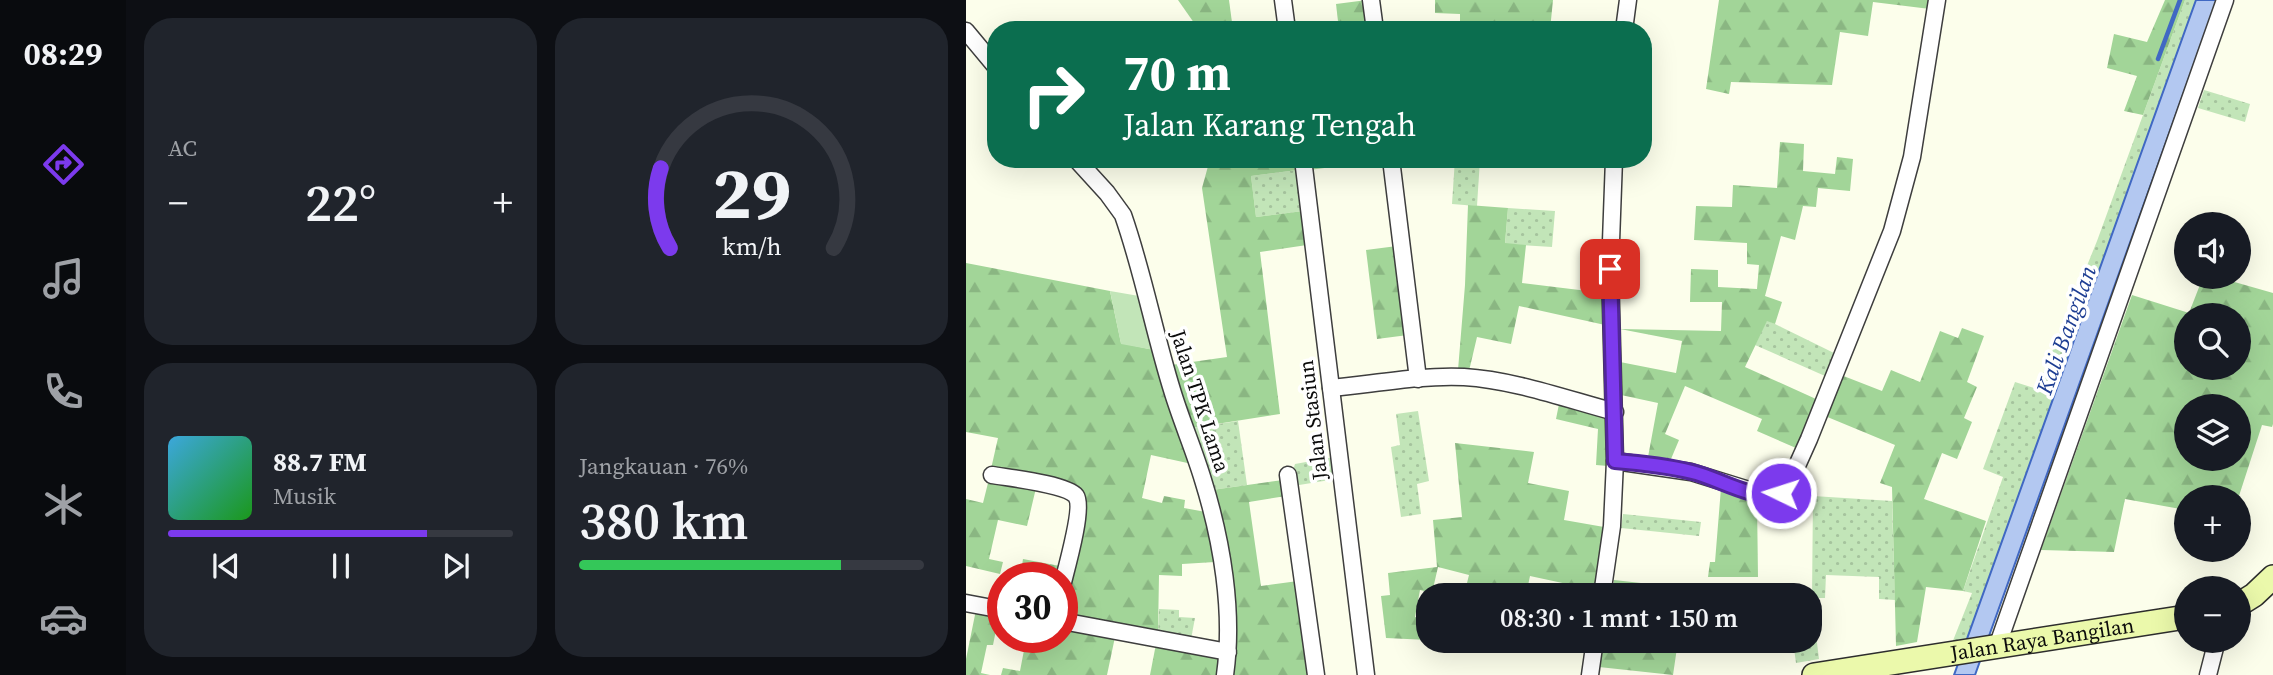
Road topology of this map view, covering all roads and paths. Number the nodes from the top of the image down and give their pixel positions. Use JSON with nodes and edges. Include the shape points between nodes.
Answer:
{"nodes":[{"id":1,"x":1283,"y":0,"type":"edge"},
{"id":2,"x":1371,"y":0,"type":"edge"},
{"id":3,"x":1628,"y":0,"type":"edge"},
{"id":4,"x":1937,"y":0,"type":"edge"},
{"id":5,"x":2225,"y":0,"type":"edge"},
{"id":6,"x":1286,"y":21,"type":"edge"},
{"id":7,"x":1374,"y":21,"type":"edge"},
{"id":8,"x":1625,"y":21,"type":"edge"},
{"id":9,"x":966,"y":31,"type":"edge"},
{"id":10,"x":987,"y":56,"type":"edge"},
{"id":11,"x":1084,"y":168,"type":"edge"},
{"id":12,"x":1304,"y":168,"type":"edge"},
{"id":13,"x":1392,"y":168,"type":"edge"},
{"id":14,"x":1614,"y":168,"type":"edge"},
{"id":15,"x":1418,"y":379,"type":"junction"},
{"id":16,"x":1331,"y":388,"type":"junction"},
{"id":17,"x":1615,"y":412,"type":"junction"},
{"id":18,"x":1615,"y":461,"type":"junction"},
{"id":19,"x":992,"y":475,"type":"dead end"},
{"id":20,"x":1288,"y":475,"type":"dead end"},
{"id":21,"x":1067,"y":562,"type":"edge"},
{"id":22,"x":2273,"y":577,"type":"edge"},
{"id":23,"x":1604,"y":583,"type":"edge"},
{"id":24,"x":2251,"y":597,"type":"edge"},
{"id":25,"x":966,"y":603,"type":"edge"},
{"id":26,"x":987,"y":607,"type":"edge"},
{"id":27,"x":2174,"y":619,"type":"edge"},
{"id":28,"x":1078,"y":624,"type":"edge"},
{"id":29,"x":1994,"y":647,"type":"junction"},
{"id":30,"x":1228,"y":652,"type":"junction"},
{"id":31,"x":1593,"y":653,"type":"edge"},
{"id":32,"x":2214,"y":653,"type":"edge"},
{"id":33,"x":1225,"y":675,"type":"edge"},
{"id":34,"x":1317,"y":675,"type":"edge"},
{"id":35,"x":1366,"y":675,"type":"edge"},
{"id":36,"x":1590,"y":675,"type":"edge"},
{"id":37,"x":1814,"y":675,"type":"edge"},
{"id":38,"x":2208,"y":675,"type":"edge"}],
"edges":[{"from":1,"to":6,"type":"street"},
{"from":2,"to":7,"type":"street"},
{"from":3,"to":8,"type":"street"},
{"from":4,"to":18,"type":"street","via":[[1912,158],[1892,231],[1787,488],[1765,495],[1691,472]]},
{"from":5,"to":29,"type":"street"},
{"from":9,"to":10,"type":"street"},
{"from":11,"to":30,"type":"street","name":"Jalan TPK Lama","via":[[1118,206],[1129,233],[1172,393],[1210,505],[1222,568]]},
{"from":12,"to":16,"type":"street","name":"Jalan Stasiun"},
{"from":13,"to":15,"type":"street"},
{"from":14,"to":17,"type":"street","via":[[1610,281]]},
{"from":15,"to":16,"type":"street"},
{"from":15,"to":17,"type":"street","via":[[1481,379]]},
{"from":16,"to":35,"type":"street","name":"Jalan Stasiun"},
{"from":17,"to":18,"type":"street"},
{"from":18,"to":23,"type":"street"},
{"from":19,"to":21,"type":"street","via":[[1074,494],[1078,511]]},
{"from":20,"to":34,"type":"street"},
{"from":22,"to":24,"type":"main road"},
{"from":25,"to":26,"type":"street"},
{"from":27,"to":29,"type":"main road","name":"Jalan Raya Bangilan"},
{"from":28,"to":30,"type":"street"},
{"from":29,"to":37,"type":"main road","name":"Jalan Raya Bangilan"},
{"from":30,"to":33,"type":"street","name":"Jalan TPK Lama"},
{"from":31,"to":36,"type":"street"},
{"from":32,"to":38,"type":"street"}]}
